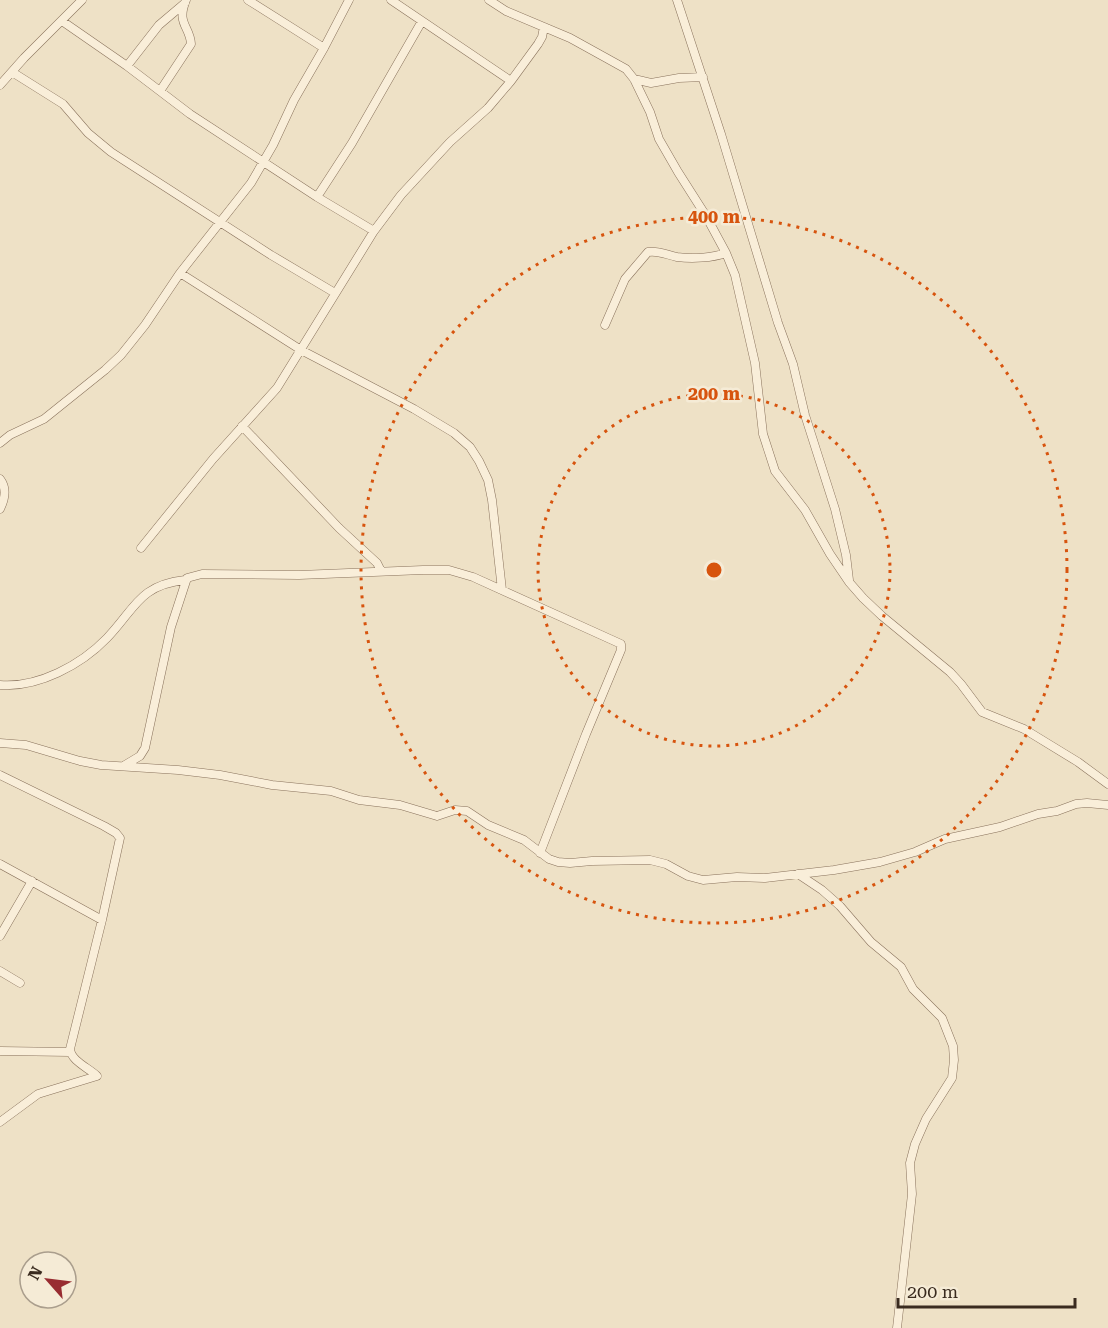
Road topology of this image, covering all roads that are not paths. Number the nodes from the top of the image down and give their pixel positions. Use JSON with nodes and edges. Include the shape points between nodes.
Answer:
{"nodes":[{"id":1,"x":82,"y":0,"type":"edge"},
{"id":2,"x":248,"y":0,"type":"edge"},
{"id":3,"x":349,"y":0,"type":"edge"},
{"id":4,"x":391,"y":0,"type":"edge"},
{"id":5,"x":489,"y":0,"type":"edge"},
{"id":6,"x":677,"y":0,"type":"edge"},
{"id":7,"x":185,"y":1,"type":"edge"},
{"id":8,"x":62,"y":21,"type":"junction"},
{"id":9,"x":422,"y":21,"type":"junction"},
{"id":10,"x":544,"y":27,"type":"junction"},
{"id":11,"x":324,"y":48,"type":"junction"},
{"id":12,"x":127,"y":66,"type":"junction"},
{"id":13,"x":12,"y":72,"type":"junction"},
{"id":14,"x":703,"y":77,"type":"junction"},
{"id":15,"x":634,"y":80,"type":"junction"},
{"id":16,"x":511,"y":81,"type":"junction"},
{"id":17,"x":0,"y":85,"type":"edge"},
{"id":18,"x":160,"y":91,"type":"junction"},
{"id":19,"x":264,"y":162,"type":"junction"},
{"id":20,"x":317,"y":197,"type":"junction"},
{"id":21,"x":221,"y":222,"type":"junction"},
{"id":22,"x":374,"y":231,"type":"junction"},
{"id":23,"x":726,"y":253,"type":"junction"},
{"id":24,"x":180,"y":273,"type":"junction"},
{"id":25,"x":335,"y":293,"type":"junction"},
{"id":26,"x":605,"y":325,"type":"dead end"},
{"id":27,"x":302,"y":350,"type":"junction"},
{"id":28,"x":242,"y":426,"type":"junction"},
{"id":29,"x":0,"y":443,"type":"edge"},
{"id":30,"x":0,"y":479,"type":"edge"},
{"id":31,"x":0,"y":509,"type":"edge"},
{"id":32,"x":141,"y":548,"type":"dead end"},
{"id":33,"x":381,"y":571,"type":"junction"},
{"id":34,"x":185,"y":580,"type":"junction"},
{"id":35,"x":849,"y":582,"type":"junction"},
{"id":36,"x":502,"y":590,"type":"junction"},
{"id":37,"x":0,"y":686,"type":"edge"},
{"id":38,"x":0,"y":743,"type":"edge"},
{"id":39,"x":121,"y":766,"type":"junction"},
{"id":40,"x":0,"y":775,"type":"edge"},
{"id":41,"x":1108,"y":784,"type":"edge"},
{"id":42,"x":1108,"y":805,"type":"edge"},
{"id":43,"x":540,"y":853,"type":"junction"},
{"id":44,"x":0,"y":864,"type":"edge"},
{"id":45,"x":796,"y":874,"type":"junction"},
{"id":46,"x":32,"y":881,"type":"junction"},
{"id":47,"x":102,"y":920,"type":"junction"},
{"id":48,"x":1,"y":932,"type":"edge"},
{"id":49,"x":0,"y":971,"type":"edge"},
{"id":50,"x":20,"y":983,"type":"dead end"},
{"id":51,"x":0,"y":1051,"type":"edge"},
{"id":52,"x":70,"y":1052,"type":"junction"},
{"id":53,"x":0,"y":1122,"type":"edge"},
{"id":54,"x":897,"y":1328,"type":"edge"}],
"edges":[{"from":1,"to":8,"type":"street"},
{"from":2,"to":11,"type":"street"},
{"from":3,"to":11,"type":"street"},
{"from":4,"to":9,"type":"street"},
{"from":5,"to":10,"type":"street"},
{"from":6,"to":14,"type":"street"},
{"from":7,"to":12,"type":"street","via":[[159,25]]},
{"from":7,"to":18,"type":"street","via":[[183,22],[190,44]]},
{"from":8,"to":12,"type":"street"},
{"from":8,"to":13,"type":"street"},
{"from":9,"to":16,"type":"street"},
{"from":9,"to":20,"type":"street"},
{"from":10,"to":15,"type":"street","via":[[626,69]]},
{"from":10,"to":16,"type":"street","via":[[538,44]]},
{"from":11,"to":19,"type":"street"},
{"from":12,"to":18,"type":"street"},
{"from":13,"to":17,"type":"street"},
{"from":13,"to":21,"type":"street","via":[[63,104],[111,152]]},
{"from":14,"to":15,"type":"street","via":[[651,83]]},
{"from":14,"to":35,"type":"street","via":[[793,364],[830,492]]},
{"from":15,"to":23,"type":"street","via":[[664,147]]},
{"from":16,"to":22,"type":"street","via":[[401,195]]},
{"from":18,"to":19,"type":"street"},
{"from":19,"to":20,"type":"street"},
{"from":19,"to":21,"type":"street"},
{"from":20,"to":22,"type":"street"},
{"from":21,"to":24,"type":"street"},
{"from":21,"to":25,"type":"street"},
{"from":22,"to":25,"type":"street"},
{"from":23,"to":26,"type":"street","via":[[685,258],[648,252],[625,279]]},
{"from":23,"to":35,"type":"street","via":[[741,297],[770,459]]},
{"from":24,"to":27,"type":"street"},
{"from":24,"to":29,"type":"street","via":[[121,355],[44,419]]},
{"from":25,"to":27,"type":"street"},
{"from":27,"to":28,"type":"street","via":[[277,388]]},
{"from":27,"to":36,"type":"street","via":[[454,433],[470,447],[490,490]]},
{"from":28,"to":32,"type":"street"},
{"from":28,"to":33,"type":"street"},
{"from":30,"to":31,"type":"street","via":[[5,490]]},
{"from":33,"to":34,"type":"street","via":[[202,574]]},
{"from":33,"to":36,"type":"street","via":[[449,570]]},
{"from":34,"to":37,"type":"street","via":[[150,591],[107,639],[68,668],[42,679]]},
{"from":34,"to":39,"type":"street","via":[[145,748],[135,760]]},
{"from":35,"to":41,"type":"street","via":[[882,616],[956,678],[982,712],[1024,729]]},
{"from":36,"to":43,"type":"street","via":[[622,646]]},
{"from":38,"to":39,"type":"street"},
{"from":39,"to":43,"type":"street","via":[[331,791],[437,816],[467,811],[524,840]]},
{"from":40,"to":47,"type":"street","via":[[120,838]]},
{"from":42,"to":45,"type":"street","via":[[1076,804],[945,839],[880,862]]},
{"from":43,"to":45,"type":"street","via":[[570,864],[659,861],[703,880]]},
{"from":44,"to":46,"type":"street"},
{"from":45,"to":54,"type":"street","via":[[822,890],[871,942],[901,967],[913,989],[942,1018],[953,1046],[952,1078],[926,1119],[910,1163],[912,1194]]},
{"from":46,"to":47,"type":"street"},
{"from":46,"to":48,"type":"street"},
{"from":47,"to":52,"type":"street"},
{"from":49,"to":50,"type":"street"},
{"from":51,"to":52,"type":"street"},
{"from":52,"to":53,"type":"street","via":[[97,1076],[38,1094]]}]}
